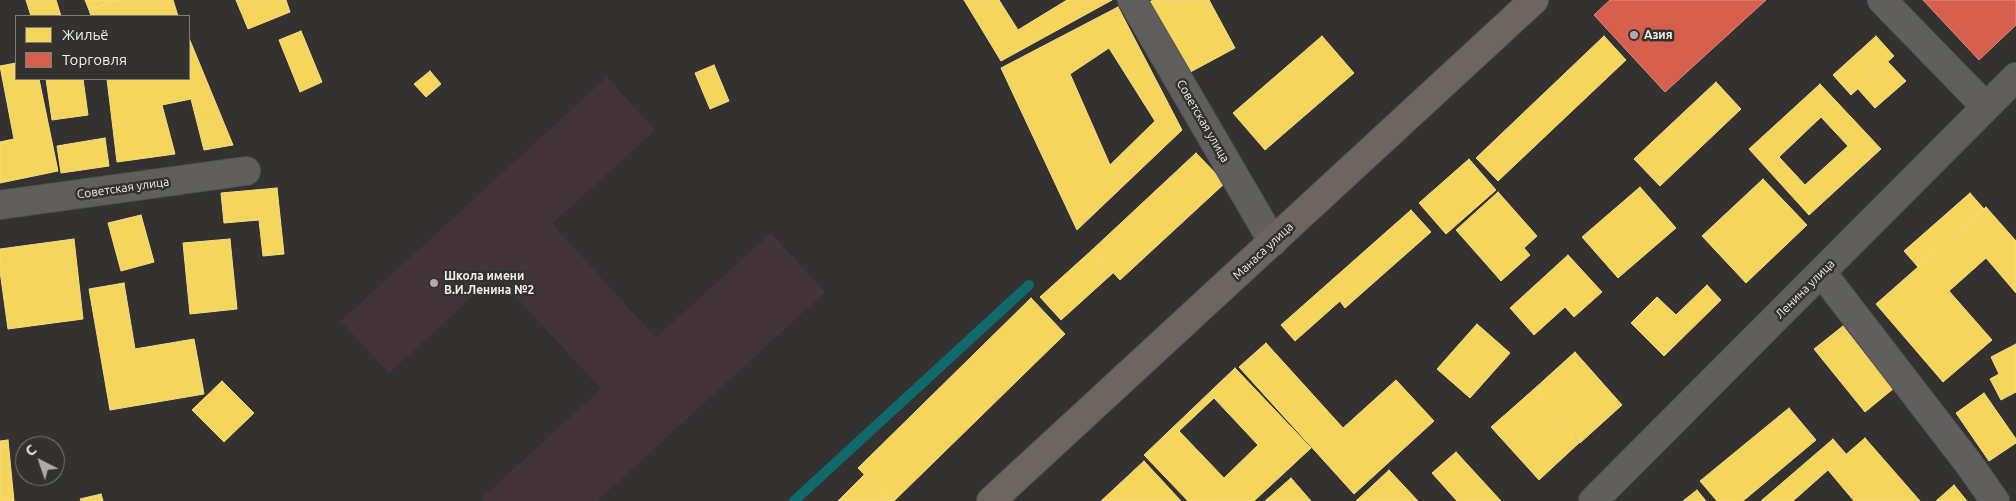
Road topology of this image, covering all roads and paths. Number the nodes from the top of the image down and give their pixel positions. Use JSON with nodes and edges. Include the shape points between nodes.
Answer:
{"nodes":[{"id":1,"x":1132,"y":0,"type":"edge"},
{"id":2,"x":1534,"y":0,"type":"edge"},
{"id":3,"x":1882,"y":0,"type":"edge"},
{"id":4,"x":2016,"y":77,"type":"edge"},
{"id":5,"x":1986,"y":107,"type":"junction"},
{"id":6,"x":246,"y":171,"type":"dead end"},
{"id":7,"x":0,"y":205,"type":"edge"},
{"id":8,"x":1273,"y":242,"type":"junction"},
{"id":9,"x":1822,"y":273,"type":"junction"},
{"id":10,"x":991,"y":501,"type":"edge"},
{"id":11,"x":1594,"y":501,"type":"edge"},
{"id":12,"x":1995,"y":501,"type":"edge"}],
"edges":[{"from":1,"to":8,"type":"street","name":"Советская улица"},
{"from":2,"to":8,"type":"main road","name":"Манаса улица"},
{"from":3,"to":5,"type":"street"},
{"from":4,"to":5,"type":"street","name":"Ленина улица"},
{"from":5,"to":9,"type":"street","name":"Ленина улица"},
{"from":6,"to":7,"type":"street","name":"Советская улица"},
{"from":8,"to":10,"type":"main road","name":"Манаса улица"},
{"from":9,"to":11,"type":"street","name":"Ленина улица"},
{"from":9,"to":12,"type":"street"}]}
